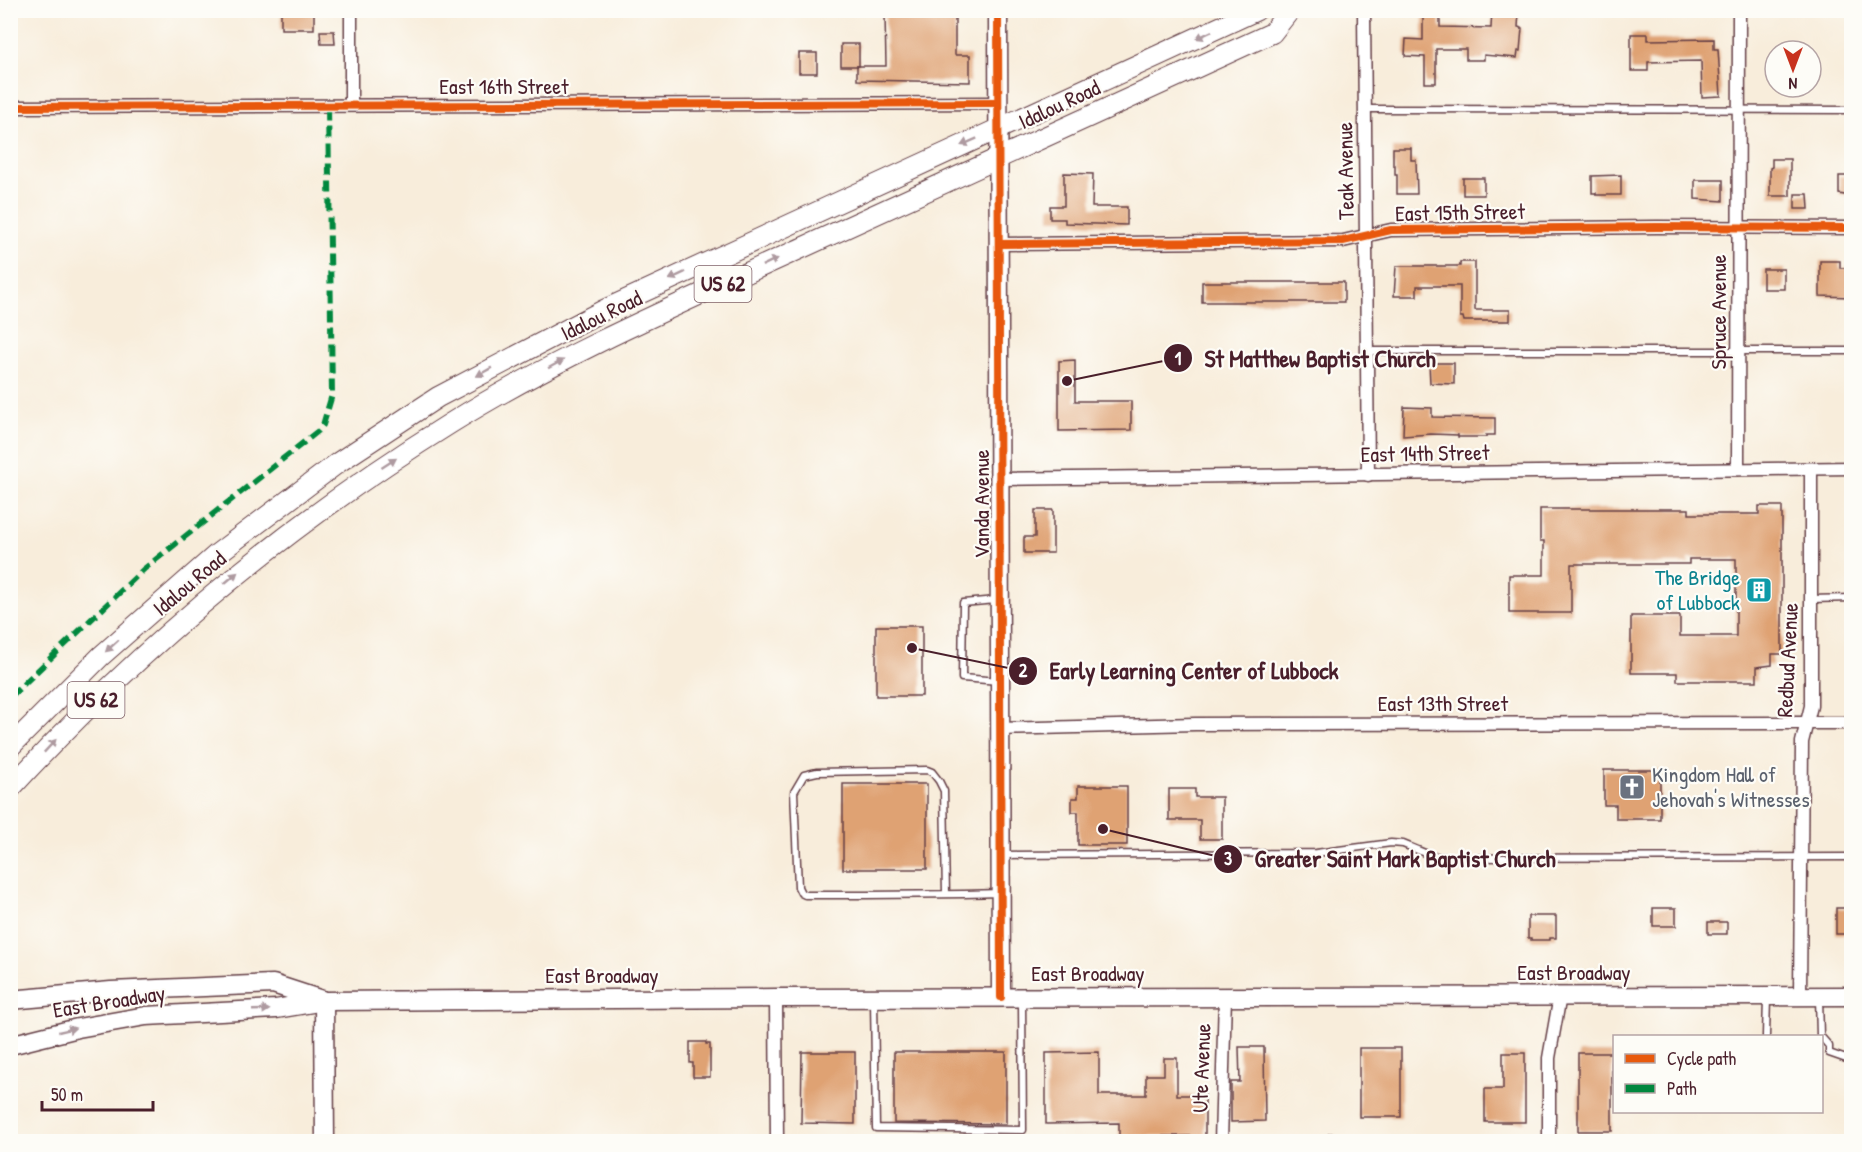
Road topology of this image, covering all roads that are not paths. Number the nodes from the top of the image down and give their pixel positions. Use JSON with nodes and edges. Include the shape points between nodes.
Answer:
{"nodes":[{"id":1,"x":351,"y":10,"type":"edge"},
{"id":2,"x":998,"y":10,"type":"edge"},
{"id":3,"x":1257,"y":10,"type":"edge"},
{"id":4,"x":1290,"y":10,"type":"edge"},
{"id":5,"x":1364,"y":10,"type":"edge"},
{"id":6,"x":1739,"y":10,"type":"edge"},
{"id":7,"x":998,"y":103,"type":"junction"},
{"id":8,"x":351,"y":105,"type":"junction"},
{"id":9,"x":10,"y":107,"type":"edge"},
{"id":10,"x":1364,"y":109,"type":"junction"},
{"id":11,"x":1851,"y":110,"type":"edge"},
{"id":12,"x":1740,"y":111,"type":"junction"},
{"id":13,"x":998,"y":129,"type":"junction"},
{"id":14,"x":998,"y":159,"type":"junction"},
{"id":15,"x":1740,"y":227,"type":"junction"},
{"id":16,"x":1851,"y":228,"type":"edge"},
{"id":17,"x":1367,"y":236,"type":"junction"},
{"id":18,"x":999,"y":244,"type":"junction"},
{"id":19,"x":1739,"y":350,"type":"junction"},
{"id":20,"x":1367,"y":351,"type":"junction"},
{"id":21,"x":1851,"y":351,"type":"edge"},
{"id":22,"x":1851,"y":468,"type":"edge"},
{"id":23,"x":1738,"y":469,"type":"junction"},
{"id":24,"x":1811,"y":469,"type":"junction"},
{"id":25,"x":1368,"y":475,"type":"junction"},
{"id":26,"x":999,"y":479,"type":"junction"},
{"id":27,"x":1851,"y":598,"type":"edge"},
{"id":28,"x":999,"y":599,"type":"junction"},
{"id":29,"x":1811,"y":599,"type":"junction"},
{"id":30,"x":999,"y":681,"type":"junction"},
{"id":31,"x":1806,"y":723,"type":"junction"},
{"id":32,"x":1851,"y":723,"type":"edge"},
{"id":33,"x":999,"y":729,"type":"junction"},
{"id":34,"x":10,"y":747,"type":"edge"},
{"id":35,"x":10,"y":789,"type":"edge"},
{"id":36,"x":1000,"y":855,"type":"junction"},
{"id":37,"x":1801,"y":857,"type":"junction"},
{"id":38,"x":1851,"y":857,"type":"edge"},
{"id":39,"x":1000,"y":893,"type":"junction"},
{"id":40,"x":946,"y":894,"type":"junction"},
{"id":41,"x":1225,"y":996,"type":"junction"},
{"id":42,"x":1560,"y":996,"type":"junction"},
{"id":43,"x":1767,"y":996,"type":"junction"},
{"id":44,"x":1810,"y":996,"type":"junction"},
{"id":45,"x":1851,"y":996,"type":"edge"},
{"id":46,"x":776,"y":998,"type":"junction"},
{"id":47,"x":1001,"y":998,"type":"junction"},
{"id":48,"x":1022,"y":998,"type":"junction"},
{"id":49,"x":874,"y":999,"type":"junction"},
{"id":50,"x":10,"y":1000,"type":"edge"},
{"id":51,"x":324,"y":1001,"type":"junction"},
{"id":52,"x":1766,"y":1035,"type":"edge"},
{"id":53,"x":1820,"y":1035,"type":"edge"},
{"id":54,"x":1823,"y":1039,"type":"edge"},
{"id":55,"x":10,"y":1045,"type":"edge"},
{"id":56,"x":1851,"y":1061,"type":"edge"},
{"id":57,"x":325,"y":1142,"type":"edge"},
{"id":58,"x":777,"y":1142,"type":"edge"},
{"id":59,"x":1221,"y":1142,"type":"edge"},
{"id":60,"x":1550,"y":1142,"type":"edge"}],
"edges":[{"from":1,"to":8,"type":"street"},
{"from":2,"to":7,"type":"main road","name":"Vanda Avenue"},
{"from":3,"to":13,"type":"main road","name":"Idalou Road","number":"US 62","one_way":true},
{"from":4,"to":14,"type":"main road","name":"Idalou Road","number":"US 62","via":[[1272,33]]},
{"from":5,"to":10,"type":"street","name":"Teak Avenue"},
{"from":6,"to":12,"type":"street","name":"Spruce Avenue"},
{"from":7,"to":8,"type":"street","name":"East 16th Street"},
{"from":7,"to":13,"type":"main road","name":"Vanda Avenue"},
{"from":8,"to":9,"type":"street","name":"East 16th Street"},
{"from":10,"to":12,"type":"lane"},
{"from":10,"to":17,"type":"street","name":"Teak Avenue"},
{"from":11,"to":12,"type":"lane"},
{"from":12,"to":15,"type":"street","name":"Spruce Avenue"},
{"from":13,"to":14,"type":"main road","name":"Vanda Avenue"},
{"from":13,"to":34,"type":"main road","name":"Idalou Road","number":"US 62","one_way":true,"via":[[604,310],[438,397],[339,462],[217,554],[101,656]]},
{"from":14,"to":18,"type":"main road","name":"Vanda Avenue"},
{"from":35,"to":14,"type":"main road","name":"Idalou Road","number":"US 62","one_way":true,"via":[[134,663],[204,601],[315,514],[443,428],[575,353]]},
{"from":15,"to":16,"type":"street","name":"East 15th Street"},
{"from":15,"to":17,"type":"street","name":"East 15th Street","via":[[1402,230]]},
{"from":15,"to":19,"type":"street","name":"Spruce Avenue"},
{"from":17,"to":18,"type":"street","name":"East 15th Street","via":[[1343,241]]},
{"from":17,"to":20,"type":"street","name":"Teak Avenue"},
{"from":18,"to":26,"type":"main road","name":"Vanda Avenue"},
{"from":19,"to":20,"type":"lane"},
{"from":19,"to":21,"type":"lane"},
{"from":19,"to":23,"type":"street","name":"Spruce Avenue"},
{"from":20,"to":25,"type":"street","name":"Teak Avenue"},
{"from":22,"to":24,"type":"street","name":"East 14th Street"},
{"from":23,"to":24,"type":"street","name":"East 14th Street"},
{"from":23,"to":25,"type":"street","name":"East 14th Street"},
{"from":24,"to":29,"type":"street","name":"Redbud Avenue"},
{"from":25,"to":26,"type":"street","name":"East 14th Street"},
{"from":26,"to":28,"type":"main road","name":"Vanda Avenue"},
{"from":27,"to":29,"type":"lane"},
{"from":28,"to":30,"type":"main road","name":"Vanda Avenue"},
{"from":28,"to":30,"type":"lane","via":[[963,603],[962,678]]},
{"from":29,"to":31,"type":"street","name":"Redbud Avenue","via":[[1811,706]]},
{"from":30,"to":33,"type":"main road","name":"Vanda Avenue"},
{"from":31,"to":32,"type":"street","name":"East 13th Street"},
{"from":31,"to":33,"type":"street","name":"East 13th Street","via":[[1196,724]]},
{"from":31,"to":37,"type":"street","name":"Redbud Avenue","via":[[1802,742]]},
{"from":33,"to":36,"type":"main road","name":"Vanda Avenue"},
{"from":36,"to":37,"type":"lane","via":[[1316,853],[1391,843],[1432,856],[1462,858]]},
{"from":36,"to":39,"type":"main road","name":"Vanda Avenue"},
{"from":37,"to":38,"type":"lane"},
{"from":37,"to":44,"type":"street","name":"Redbud Avenue"},
{"from":39,"to":40,"type":"lane"},
{"from":39,"to":47,"type":"main road","name":"Vanda Avenue"},
{"from":40,"to":40,"type":"lane","via":[[801,893],[795,792],[804,775],[932,772],[944,790]]},
{"from":41,"to":42,"type":"main road","name":"East Broadway"},
{"from":41,"to":48,"type":"main road","name":"East Broadway"},
{"from":41,"to":59,"type":"street","name":"Ute Avenue"},
{"from":42,"to":43,"type":"main road","name":"East Broadway"},
{"from":42,"to":60,"type":"street","via":[[1550,1058]]},
{"from":43,"to":44,"type":"main road","name":"East Broadway"},
{"from":43,"to":52,"type":"lane"},
{"from":44,"to":45,"type":"main road","name":"East Broadway"},
{"from":44,"to":53,"type":"lane"},
{"from":46,"to":49,"type":"main road","name":"East Broadway"},
{"from":46,"to":51,"type":"main road","name":"East Broadway"},
{"from":46,"to":58,"type":"street"},
{"from":47,"to":48,"type":"main road","name":"East Broadway"},
{"from":47,"to":49,"type":"main road","name":"East Broadway"},
{"from":48,"to":49,"type":"lane","via":[[1023,1130],[876,1128]]},
{"from":50,"to":51,"type":"main road","name":"East Broadway","via":[[111,990],[273,984]]},
{"from":55,"to":51,"type":"main road","name":"East Broadway","one_way":true,"via":[[146,1016],[276,1009]]},
{"from":51,"to":57,"type":"main road"},
{"from":54,"to":56,"type":"lane","via":[[1829,1053]]}]}
